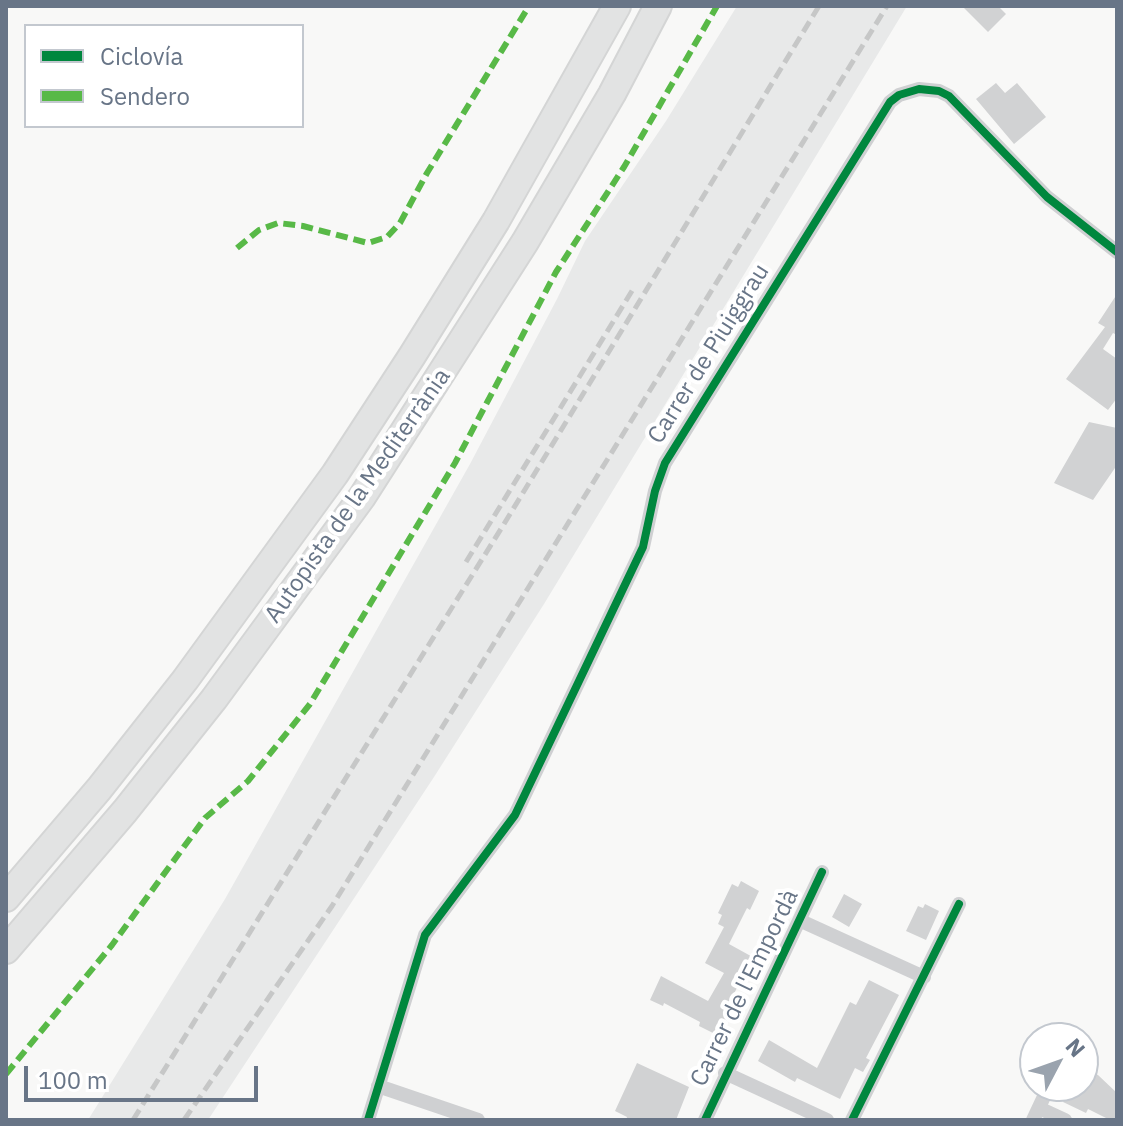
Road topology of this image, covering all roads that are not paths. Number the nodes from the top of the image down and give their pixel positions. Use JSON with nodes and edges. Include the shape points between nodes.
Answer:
{"nodes":[{"id":1,"x":617,"y":6,"type":"edge"},
{"id":2,"x":658,"y":6,"type":"edge"},
{"id":3,"x":1117,"y":252,"type":"edge"},
{"id":4,"x":822,"y":872,"type":"dead end"},
{"id":5,"x":6,"y":898,"type":"edge"},
{"id":6,"x":959,"y":904,"type":"dead end"},
{"id":7,"x":801,"y":921,"type":"junction"},
{"id":8,"x":6,"y":950,"type":"edge"},
{"id":9,"x":924,"y":977,"type":"junction"},
{"id":10,"x":725,"y":1073,"type":"junction"},
{"id":11,"x":378,"y":1086,"type":"junction"},
{"id":12,"x":1036,"y":1114,"type":"edge"},
{"id":13,"x":368,"y":1120,"type":"edge"},
{"id":14,"x":478,"y":1120,"type":"edge"},
{"id":15,"x":705,"y":1120,"type":"edge"},
{"id":16,"x":827,"y":1120,"type":"edge"},
{"id":17,"x":852,"y":1120,"type":"edge"},
{"id":18,"x":1065,"y":1120,"type":"edge"}],
"edges":[{"from":1,"to":5,"type":"highway","name":"Autopista de la Mediterrània","via":[[496,221],[335,474],[185,680]]},
{"from":2,"to":8,"type":"highway","name":"Autopista de la Mediterrània","via":[[525,242],[362,497],[214,699]]},
{"from":3,"to":11,"type":"street","name":"Carrer de Piuiggrau","via":[[1047,197],[949,96],[919,89],[890,102],[665,463],[643,547],[515,815],[425,935]]},
{"from":4,"to":7,"type":"street","name":"Carrer de l'Empordà"},
{"from":6,"to":9,"type":"street"},
{"from":7,"to":9,"type":"street"},
{"from":7,"to":10,"type":"street","name":"Carrer de l'Empordà"},
{"from":9,"to":17,"type":"street"},
{"from":10,"to":15,"type":"street","name":"Carrer de l'Empordà"},
{"from":10,"to":16,"type":"street"},
{"from":11,"to":13,"type":"street","name":"Carrer de Piuiggrau"},
{"from":11,"to":14,"type":"street"},
{"from":12,"to":18,"type":"street"}]}
